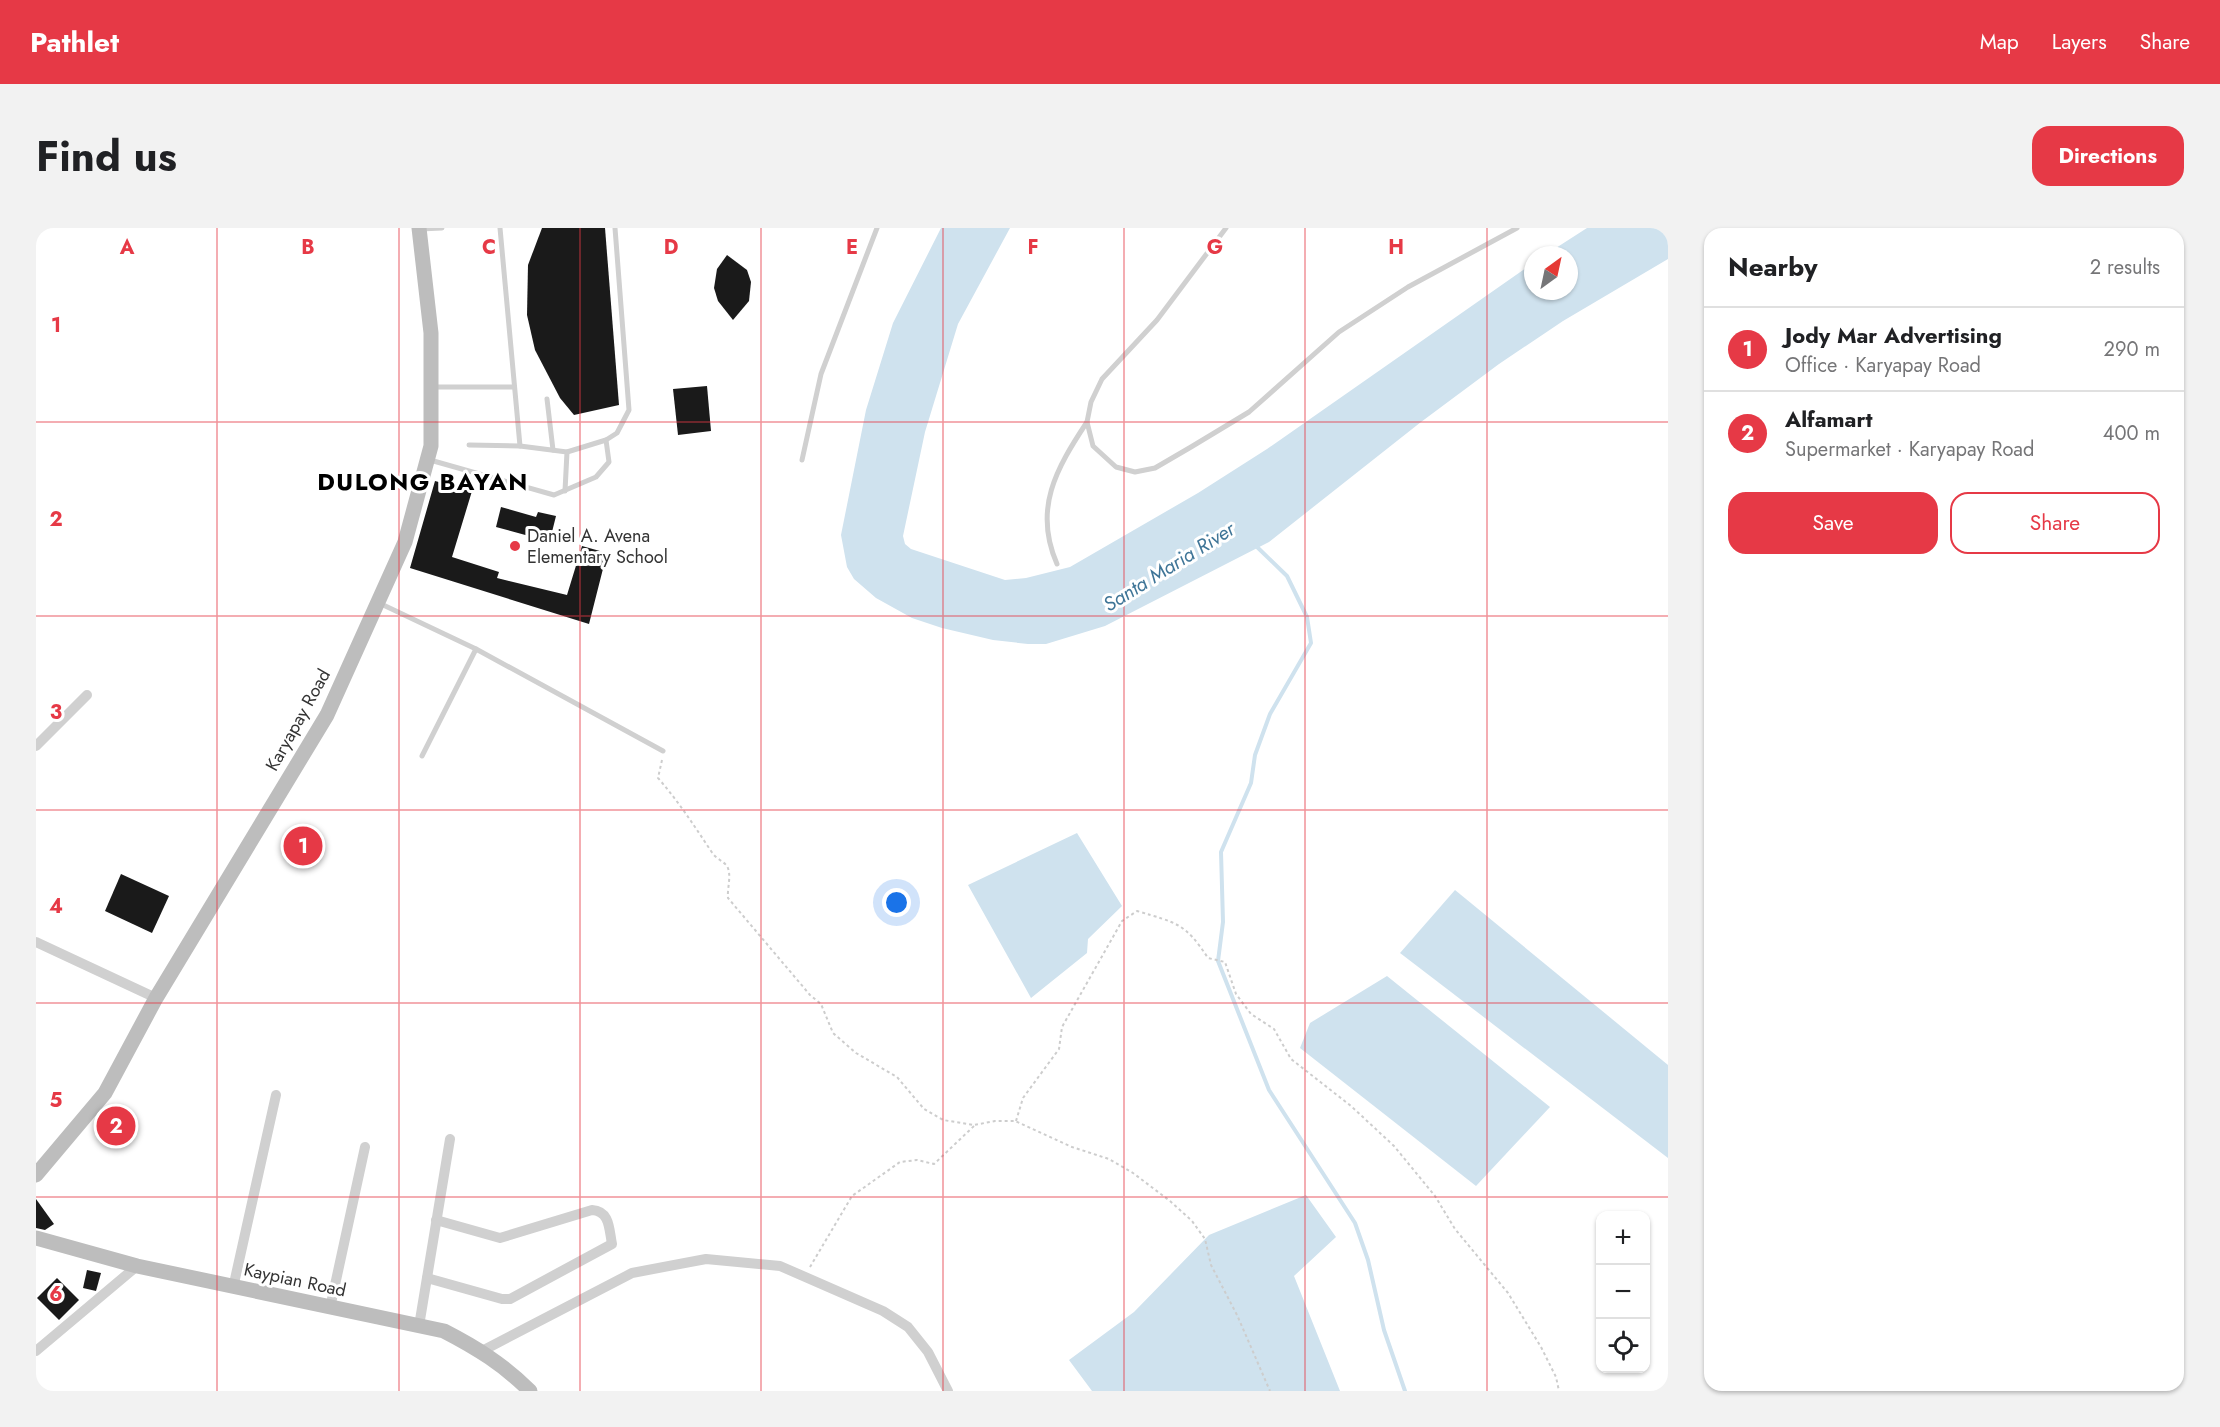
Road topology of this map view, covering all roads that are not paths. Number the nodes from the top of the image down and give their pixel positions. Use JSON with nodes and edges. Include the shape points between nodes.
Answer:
{"nodes":[{"id":1,"x":442,"y":228,"type":"edge"},
{"id":2,"x":500,"y":228,"type":"edge"},
{"id":3,"x":615,"y":228,"type":"edge"},
{"id":4,"x":877,"y":228,"type":"edge"},
{"id":5,"x":1226,"y":228,"type":"edge"},
{"id":6,"x":1517,"y":228,"type":"edge"},
{"id":7,"x":419,"y":229,"type":"edge"},
{"id":8,"x":431,"y":387,"type":"junction"},
{"id":9,"x":514,"y":387,"type":"junction"},
{"id":10,"x":547,"y":399,"type":"dead end"},
{"id":11,"x":1088,"y":422,"type":"junction"},
{"id":12,"x":606,"y":440,"type":"junction"},
{"id":13,"x":469,"y":445,"type":"dead end"},
{"id":14,"x":520,"y":446,"type":"junction"},
{"id":15,"x":553,"y":450,"type":"junction"},
{"id":16,"x":567,"y":452,"type":"junction"},
{"id":17,"x":428,"y":459,"type":"junction"},
{"id":18,"x":802,"y":460,"type":"dead end"},
{"id":19,"x":565,"y":491,"type":"junction"},
{"id":20,"x":1057,"y":564,"type":"dead end"},
{"id":21,"x":378,"y":602,"type":"junction"},
{"id":22,"x":476,"y":649,"type":"junction"},
{"id":23,"x":87,"y":695,"type":"dead end"},
{"id":24,"x":36,"y":746,"type":"edge"},
{"id":25,"x":663,"y":751,"type":"road end"},
{"id":26,"x":422,"y":756,"type":"dead end"},
{"id":27,"x":36,"y":942,"type":"edge"},
{"id":28,"x":156,"y":998,"type":"junction"},
{"id":29,"x":276,"y":1095,"type":"dead end"},
{"id":30,"x":450,"y":1139,"type":"dead end"},
{"id":31,"x":365,"y":1146,"type":"dead end"},
{"id":32,"x":36,"y":1175,"type":"edge"},
{"id":33,"x":436,"y":1220,"type":"junction"},
{"id":34,"x":36,"y":1238,"type":"edge"},
{"id":35,"x":137,"y":1266,"type":"junction"},
{"id":36,"x":427,"y":1278,"type":"junction"},
{"id":37,"x":233,"y":1288,"type":"junction"},
{"id":38,"x":330,"y":1308,"type":"junction"},
{"id":39,"x":419,"y":1326,"type":"junction"},
{"id":40,"x":36,"y":1351,"type":"edge"},
{"id":41,"x":482,"y":1351,"type":"junction"},
{"id":42,"x":530,"y":1391,"type":"edge"},
{"id":43,"x":948,"y":1391,"type":"edge"}],
"edges":[{"from":1,"to":7,"type":"lane"},
{"from":2,"to":9,"type":"lane"},
{"from":3,"to":12,"type":"lane","via":[[629,410],[617,433]]},
{"from":4,"to":18,"type":"lane","via":[[821,374]]},
{"from":5,"to":11,"type":"lane","via":[[1157,320],[1102,379],[1091,402]]},
{"from":6,"to":11,"type":"lane","via":[[1408,288],[1339,332],[1249,412],[1155,468],[1135,472],[1104,459],[1093,446]]},
{"from":7,"to":8,"type":"main road","name":"Karyapay Road","via":[[431,333]]},
{"from":8,"to":9,"type":"lane"},
{"from":8,"to":17,"type":"main road","name":"Karyapay Road"},
{"from":9,"to":14,"type":"lane"},
{"from":10,"to":15,"type":"lane"},
{"from":11,"to":20,"type":"lane","via":[[1056,472],[1046,516],[1048,543]]},
{"from":12,"to":16,"type":"lane"},
{"from":12,"to":19,"type":"lane","via":[[609,462],[596,477]]},
{"from":13,"to":14,"type":"lane"},
{"from":14,"to":15,"type":"lane"},
{"from":15,"to":16,"type":"lane"},
{"from":16,"to":19,"type":"lane"},
{"from":17,"to":19,"type":"lane","via":[[555,495]]},
{"from":17,"to":21,"type":"main road","name":"Karyapay Road","via":[[405,543]]},
{"from":21,"to":22,"type":"lane"},
{"from":21,"to":28,"type":"main road","name":"Karyapay Road","via":[[327,715]]},
{"from":22,"to":25,"type":"lane"},
{"from":22,"to":26,"type":"lane"},
{"from":23,"to":24,"type":"street"},
{"from":27,"to":28,"type":"street"},
{"from":28,"to":32,"type":"main road","name":"Karyapay Road","via":[[105,1093]]},
{"from":29,"to":37,"type":"street"},
{"from":30,"to":33,"type":"street"},
{"from":31,"to":38,"type":"street"},
{"from":33,"to":36,"type":"street"},
{"from":33,"to":36,"type":"street","via":[[500,1238],[598,1210],[608,1219],[612,1244],[510,1299]]},
{"from":34,"to":35,"type":"main road","name":"Kaypian Road"},
{"from":35,"to":37,"type":"main road","name":"Kaypian Road"},
{"from":35,"to":40,"type":"street"},
{"from":36,"to":39,"type":"street"},
{"from":37,"to":38,"type":"main road","name":"Kaypian Road"},
{"from":38,"to":39,"type":"main road","name":"Kaypian Road"},
{"from":39,"to":41,"type":"main road","name":"Kaypian Road","via":[[444,1331]]},
{"from":41,"to":42,"type":"main road","name":"Kaypian Road"},
{"from":41,"to":43,"type":"street","via":[[632,1273],[706,1259],[780,1266],[883,1311],[908,1327],[928,1352]]}]}
